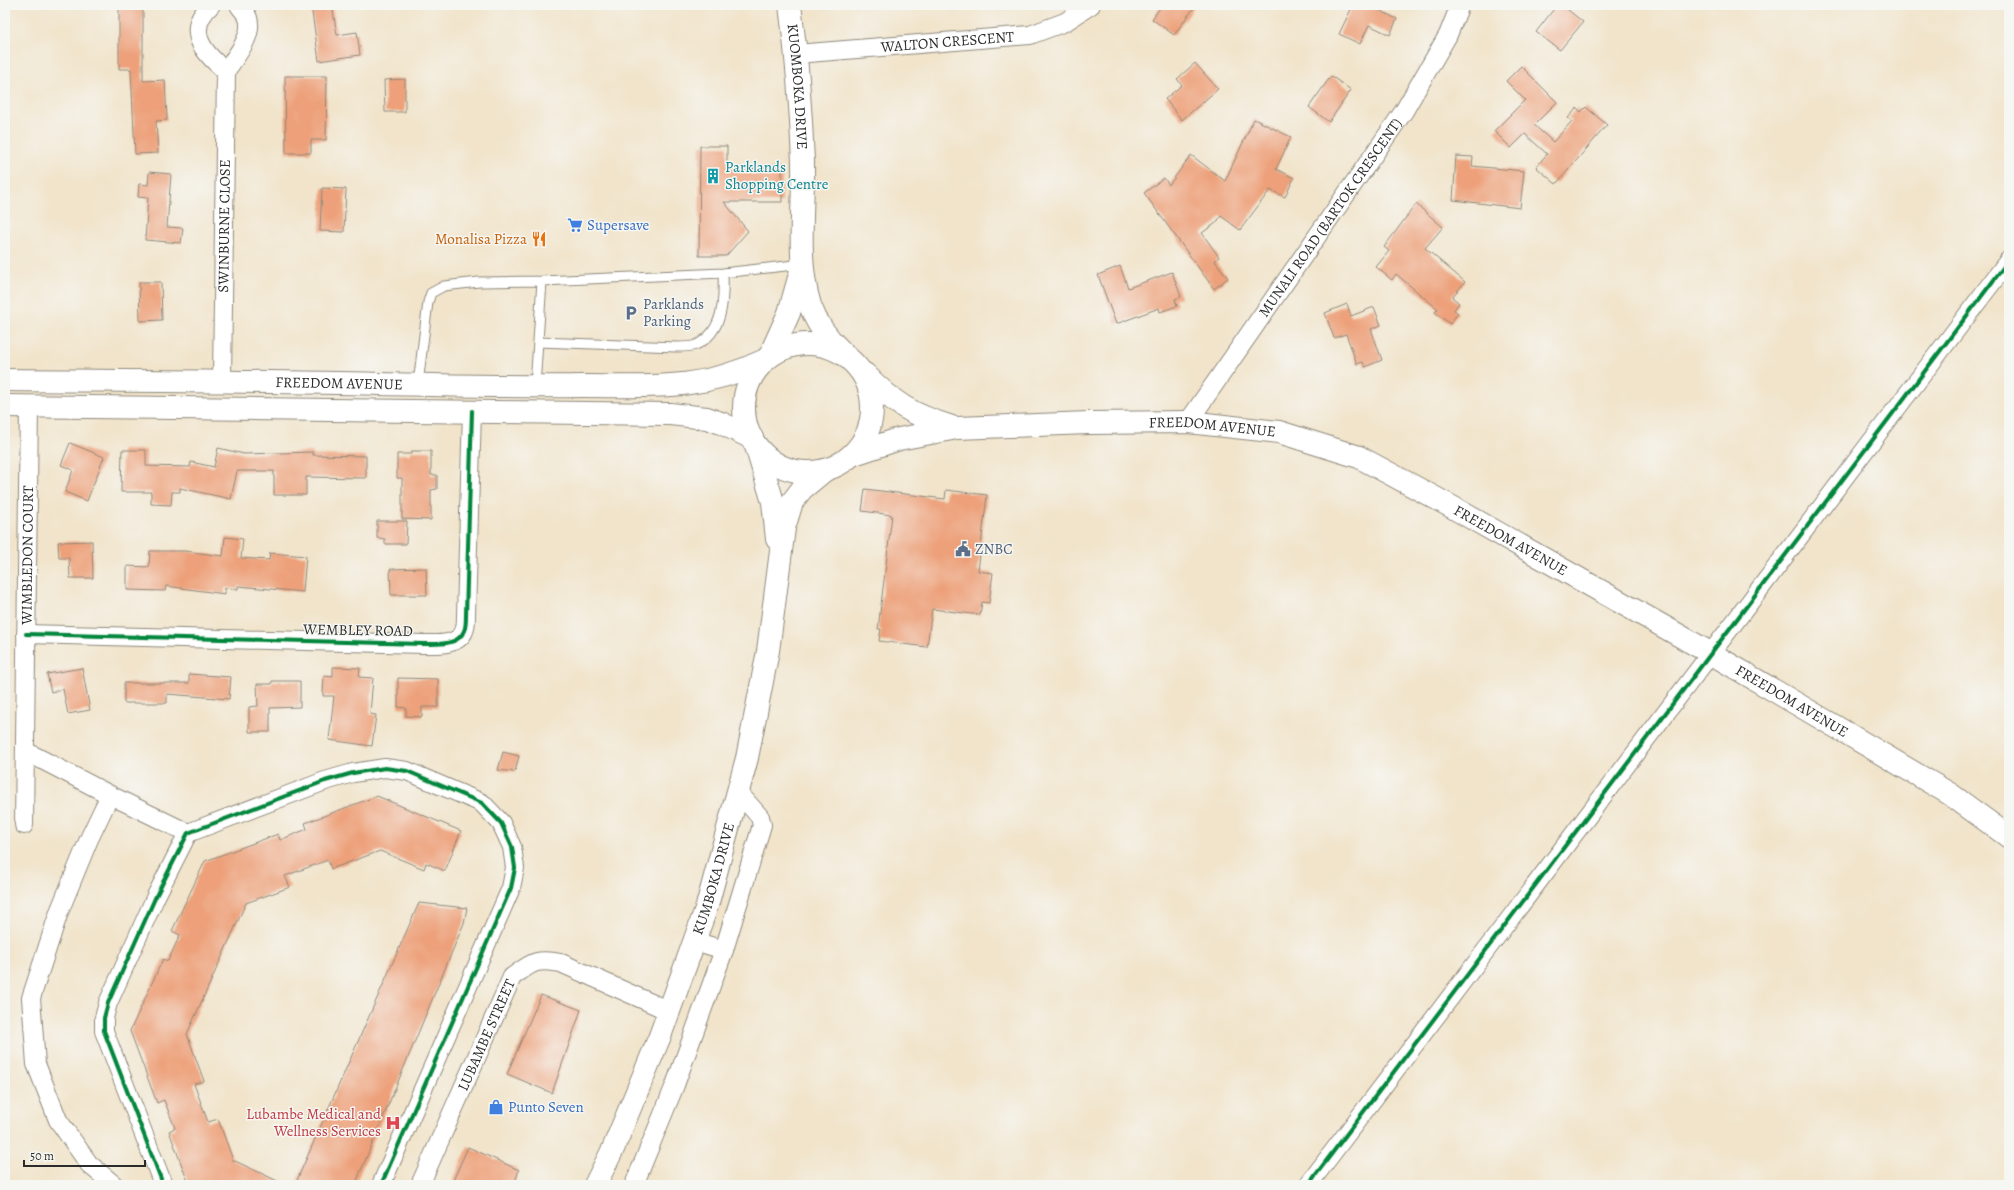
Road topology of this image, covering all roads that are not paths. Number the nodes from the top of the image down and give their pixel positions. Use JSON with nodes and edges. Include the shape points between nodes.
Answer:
{"nodes":[{"id":1,"x":211,"y":5,"type":"edge"},
{"id":2,"x":239,"y":5,"type":"edge"},
{"id":3,"x":790,"y":5,"type":"edge"},
{"id":4,"x":1091,"y":5,"type":"edge"},
{"id":5,"x":1460,"y":5,"type":"edge"},
{"id":6,"x":796,"y":54,"type":"junction"},
{"id":7,"x":226,"y":71,"type":"junction"},
{"id":8,"x":2009,"y":260,"type":"edge"},
{"id":9,"x":803,"y":264,"type":"junction"},
{"id":10,"x":723,"y":273,"type":"junction"},
{"id":11,"x":542,"y":282,"type":"junction"},
{"id":12,"x":538,"y":342,"type":"junction"},
{"id":13,"x":767,"y":358,"type":"junction"},
{"id":14,"x":854,"y":363,"type":"junction"},
{"id":15,"x":5,"y":380,"type":"edge"},
{"id":16,"x":222,"y":380,"type":"junction"},
{"id":17,"x":418,"y":384,"type":"junction"},
{"id":18,"x":535,"y":387,"type":"junction"},
{"id":19,"x":5,"y":406,"type":"edge"},
{"id":20,"x":29,"y":406,"type":"junction"},
{"id":21,"x":318,"y":409,"type":"junction"},
{"id":22,"x":472,"y":411,"type":"junction"},
{"id":23,"x":1188,"y":422,"type":"junction"},
{"id":24,"x":957,"y":428,"type":"junction"},
{"id":25,"x":754,"y":442,"type":"junction"},
{"id":26,"x":854,"y":454,"type":"junction"},
{"id":27,"x":825,"y":470,"type":"junction"},
{"id":28,"x":779,"y":556,"type":"junction"},
{"id":29,"x":26,"y":634,"type":"junction"},
{"id":30,"x":1712,"y":654,"type":"junction"},
{"id":31,"x":25,"y":751,"type":"junction"},
{"id":32,"x":738,"y":792,"type":"junction"},
{"id":33,"x":110,"y":795,"type":"junction"},
{"id":34,"x":24,"y":825,"type":"dead end"},
{"id":35,"x":188,"y":832,"type":"junction"},
{"id":36,"x":2009,"y":837,"type":"edge"},
{"id":37,"x":694,"y":941,"type":"junction"},
{"id":38,"x":724,"y":950,"type":"junction"},
{"id":39,"x":669,"y":1011,"type":"junction"},
{"id":40,"x":161,"y":1179,"type":"dead end"},
{"id":41,"x":114,"y":1185,"type":"edge"},
{"id":42,"x":380,"y":1185,"type":"edge"},
{"id":43,"x":420,"y":1185,"type":"edge"},
{"id":44,"x":595,"y":1185,"type":"edge"},
{"id":45,"x":634,"y":1185,"type":"edge"},
{"id":46,"x":1308,"y":1185,"type":"edge"}],
"edges":[{"from":1,"to":7,"type":"street","via":[[204,12],[196,28],[209,58]]},
{"from":2,"to":7,"type":"street","via":[[248,18],[248,31],[244,45]]},
{"from":3,"to":6,"type":"main road","name":"KUOMBOKA DRIVE"},
{"from":4,"to":6,"type":"street","name":"WALTON CRESCENT","via":[[1065,22],[1030,35]]},
{"from":5,"to":23,"type":"street","name":"MUNALI ROAD (BARTOK CRESCENT)","via":[[1448,36],[1404,111]]},
{"from":6,"to":9,"type":"main road","name":"KUOMBOKA DRIVE","via":[[803,162]]},
{"from":7,"to":16,"type":"street","name":"SWINBURNE CLOSE"},
{"from":8,"to":30,"type":"street"},
{"from":9,"to":10,"type":"lane"},
{"from":9,"to":13,"type":"main road","via":[[797,288]]},
{"from":9,"to":14,"type":"main road","via":[[810,305],[818,323],[832,343]]},
{"from":10,"to":11,"type":"lane"},
{"from":10,"to":12,"type":"lane","via":[[722,315],[711,334],[696,345],[677,347]]},
{"from":11,"to":12,"type":"lane"},
{"from":11,"to":17,"type":"lane","via":[[479,282],[444,286],[431,293]]},
{"from":12,"to":18,"type":"lane"},
{"from":13,"to":14,"type":"main road","via":[[788,346],[809,343],[829,346]]},
{"from":13,"to":18,"type":"main road","name":"FREEDOM AVENUE","via":[[742,371],[720,378],[673,386]]},
{"from":13,"to":25,"type":"main road","via":[[752,375],[745,392],[743,410]]},
{"from":14,"to":24,"type":"main road","name":"FREEDOM AVENUE","via":[[903,408]]},
{"from":14,"to":26,"type":"main road","via":[[869,387],[872,405],[871,423],[865,439]]},
{"from":15,"to":16,"type":"main road","name":"FREEDOM AVENUE"},
{"from":16,"to":17,"type":"main road","name":"FREEDOM AVENUE"},
{"from":17,"to":18,"type":"main road","name":"FREEDOM AVENUE"},
{"from":17,"to":21,"type":"main road"},
{"from":19,"to":20,"type":"main road","name":"FREEDOM AVENUE"},
{"from":20,"to":21,"type":"main road","name":"FREEDOM AVENUE"},
{"from":20,"to":29,"type":"street","name":"WIMBLEDON COURT"},
{"from":21,"to":22,"type":"main road","name":"FREEDOM AVENUE"},
{"from":22,"to":25,"type":"main road","name":"FREEDOM AVENUE","via":[[670,414],[707,418]]},
{"from":22,"to":29,"type":"street","name":"WEMBLEY ROAD","via":[[466,615],[464,631],[457,640],[423,644]]},
{"from":23,"to":24,"type":"main road","name":"FREEDOM AVENUE"},
{"from":23,"to":30,"type":"main road","name":"FREEDOM AVENUE","via":[[1279,432],[1359,457],[1452,506]]},
{"from":24,"to":26,"type":"main road","name":"FREEDOM AVENUE","via":[[899,439]]},
{"from":25,"to":27,"type":"main road","via":[[769,460],[786,469],[806,473]]},
{"from":25,"to":28,"type":"main road","name":"KUMBOKA DRIVE","via":[[773,502]]},
{"from":26,"to":27,"type":"main road","via":[[841,464]]},
{"from":27,"to":28,"type":"main road","name":"KUMBOKA DRIVE","via":[[802,489],[792,502]]},
{"from":28,"to":32,"type":"main road","name":"KUMBOKA DRIVE","via":[[768,651]]},
{"from":29,"to":31,"type":"street","name":"WIMBLEDON COURT"},
{"from":30,"to":36,"type":"main road","name":"FREEDOM AVENUE","via":[[1950,794]]},
{"from":30,"to":46,"type":"street"},
{"from":31,"to":33,"type":"street"},
{"from":31,"to":34,"type":"street","name":"WIMBLEDON COURT"},
{"from":32,"to":37,"type":"main road","name":"KUMBOKA DRIVE"},
{"from":32,"to":38,"type":"street","via":[[760,817],[762,825]]},
{"from":33,"to":35,"type":"street"},
{"from":33,"to":41,"type":"street","via":[[58,912],[31,998],[36,1064],[58,1120],[89,1164]]},
{"from":35,"to":40,"type":"street","via":[[156,896],[108,1003],[104,1018],[104,1031]]},
{"from":35,"to":42,"type":"street","via":[[326,781],[353,773],[385,768],[407,771],[482,803],[501,823],[512,847],[515,868],[511,888]]},
{"from":37,"to":38,"type":"street"},
{"from":37,"to":39,"type":"main road","name":"KUMBOKA DRIVE"},
{"from":38,"to":45,"type":"street","via":[[675,1085]]},
{"from":39,"to":43,"type":"street","name":"LUBAMBE STREET","via":[[561,963],[535,961],[512,977]]},
{"from":39,"to":44,"type":"main road","name":"KUMBOKA DRIVE","via":[[616,1142]]}]}
